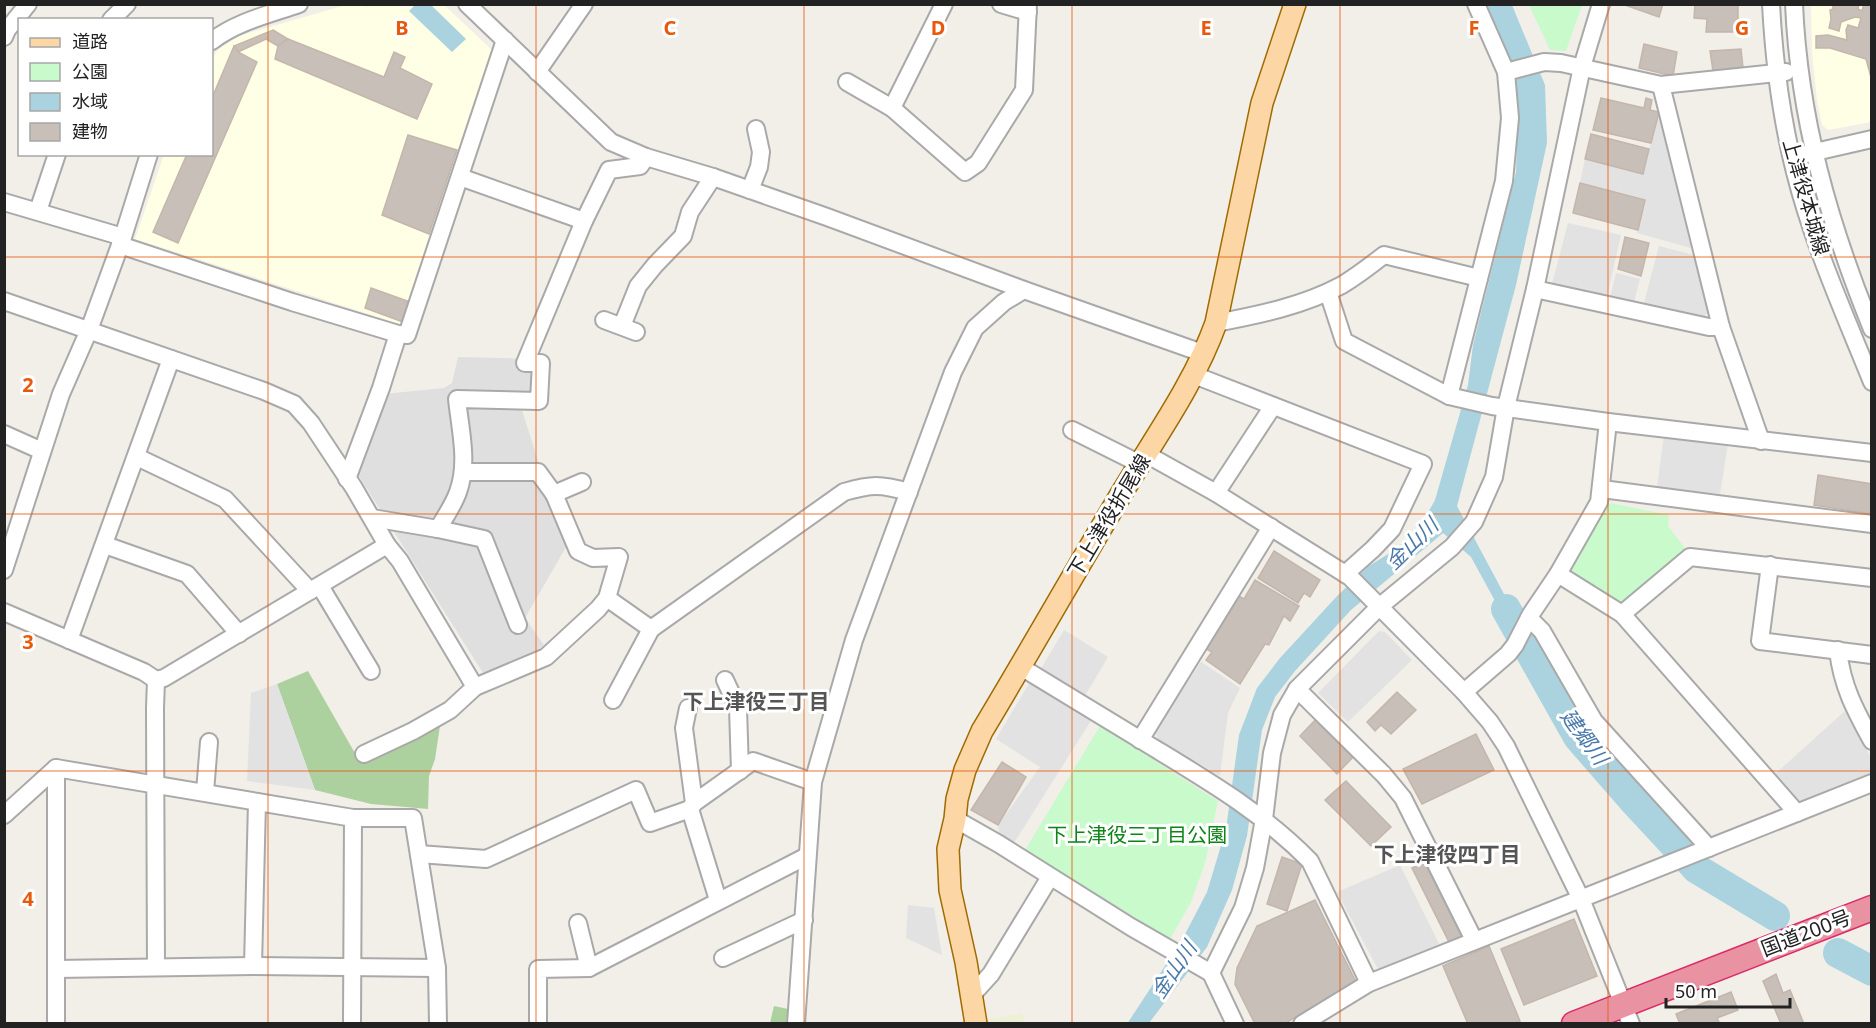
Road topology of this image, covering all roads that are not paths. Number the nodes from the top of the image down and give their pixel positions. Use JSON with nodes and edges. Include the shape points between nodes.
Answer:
{"nodes":[{"id":1,"x":28,"y":4,"type":"edge"},
{"id":2,"x":127,"y":4,"type":"edge"},
{"id":3,"x":299,"y":4,"type":"edge"},
{"id":4,"x":467,"y":4,"type":"edge"},
{"id":5,"x":584,"y":4,"type":"edge"},
{"id":6,"x":944,"y":4,"type":"edge"},
{"id":7,"x":1001,"y":4,"type":"edge"},
{"id":8,"x":1295,"y":4,"type":"edge"},
{"id":9,"x":1476,"y":4,"type":"edge"},
{"id":10,"x":1601,"y":4,"type":"edge"},
{"id":11,"x":1771,"y":4,"type":"edge"},
{"id":12,"x":1794,"y":4,"type":"edge"},
{"id":13,"x":1028,"y":8,"type":"edge"},
{"id":14,"x":18,"y":18,"type":"edge"},
{"id":15,"x":113,"y":18,"type":"edge"},
{"id":16,"x":18,"y":19,"type":"edge"},
{"id":17,"x":9,"y":32,"type":"edge"},
{"id":18,"x":213,"y":40,"type":"edge"},
{"id":19,"x":505,"y":40,"type":"junction"},
{"id":20,"x":1582,"y":67,"type":"junction"},
{"id":21,"x":1799,"y":69,"type":"junction"},
{"id":22,"x":537,"y":72,"type":"junction"},
{"id":23,"x":1506,"y":72,"type":"junction"},
{"id":24,"x":1776,"y":74,"type":"junction"},
{"id":25,"x":847,"y":82,"type":"dead end"},
{"id":26,"x":1660,"y":85,"type":"junction"},
{"id":27,"x":892,"y":108,"type":"junction"},
{"id":28,"x":756,"y":129,"type":"dead end"},
{"id":29,"x":1872,"y":139,"type":"edge"},
{"id":30,"x":1813,"y":152,"type":"junction"},
{"id":31,"x":56,"y":156,"type":"edge"},
{"id":32,"x":148,"y":156,"type":"edge"},
{"id":33,"x":646,"y":157,"type":"junction"},
{"id":34,"x":1792,"y":158,"type":"junction"},
{"id":35,"x":460,"y":177,"type":"junction"},
{"id":36,"x":712,"y":177,"type":"junction"},
{"id":37,"x":750,"y":190,"type":"junction"},
{"id":38,"x":4,"y":202,"type":"edge"},
{"id":39,"x":38,"y":211,"type":"junction"},
{"id":40,"x":584,"y":221,"type":"junction"},
{"id":41,"x":121,"y":241,"type":"junction"},
{"id":42,"x":1479,"y":278,"type":"junction"},
{"id":43,"x":1535,"y":289,"type":"junction"},
{"id":44,"x":1024,"y":290,"type":"junction"},
{"id":45,"x":1328,"y":291,"type":"junction"},
{"id":46,"x":4,"y":301,"type":"edge"},
{"id":47,"x":604,"y":320,"type":"dead end"},
{"id":48,"x":1216,"y":323,"type":"junction"},
{"id":49,"x":1721,"y":327,"type":"junction"},
{"id":50,"x":1872,"y":329,"type":"edge"},
{"id":51,"x":89,"y":330,"type":"junction"},
{"id":52,"x":398,"y":334,"type":"junction"},
{"id":53,"x":1205,"y":354,"type":"junction"},
{"id":54,"x":171,"y":360,"type":"junction"},
{"id":55,"x":1194,"y":375,"type":"junction"},
{"id":56,"x":1872,"y":382,"type":"edge"},
{"id":57,"x":1455,"y":398,"type":"junction"},
{"id":58,"x":1273,"y":406,"type":"junction"},
{"id":59,"x":1499,"y":407,"type":"junction"},
{"id":60,"x":1608,"y":422,"type":"junction"},
{"id":61,"x":1072,"y":430,"type":"dead end"},
{"id":62,"x":4,"y":434,"type":"edge"},
{"id":63,"x":1761,"y":441,"type":"junction"},
{"id":64,"x":42,"y":451,"type":"junction"},
{"id":65,"x":1872,"y":453,"type":"edge"},
{"id":66,"x":137,"y":458,"type":"junction"},
{"id":67,"x":1143,"y":459,"type":"junction"},
{"id":68,"x":463,"y":472,"type":"junction"},
{"id":69,"x":347,"y":479,"type":"junction"},
{"id":70,"x":582,"y":482,"type":"dead end"},
{"id":71,"x":1602,"y":489,"type":"junction"},
{"id":72,"x":909,"y":492,"type":"junction"},
{"id":73,"x":1216,"y":493,"type":"junction"},
{"id":74,"x":554,"y":494,"type":"junction"},
{"id":75,"x":372,"y":518,"type":"junction"},
{"id":76,"x":1872,"y":524,"type":"edge"},
{"id":77,"x":11,"y":525,"type":"edge"},
{"id":78,"x":1271,"y":527,"type":"junction"},
{"id":79,"x":438,"y":528,"type":"junction"},
{"id":80,"x":105,"y":545,"type":"junction"},
{"id":81,"x":387,"y":545,"type":"junction"},
{"id":82,"x":1770,"y":566,"type":"junction"},
{"id":83,"x":4,"y":570,"type":"edge"},
{"id":84,"x":1558,"y":574,"type":"junction"},
{"id":85,"x":1347,"y":575,"type":"junction"},
{"id":86,"x":1872,"y":578,"type":"edge"},
{"id":87,"x":315,"y":589,"type":"junction"},
{"id":88,"x":607,"y":598,"type":"junction"},
{"id":89,"x":1375,"y":603,"type":"junction"},
{"id":90,"x":4,"y":612,"type":"edge"},
{"id":91,"x":1622,"y":614,"type":"junction"},
{"id":92,"x":1527,"y":621,"type":"junction"},
{"id":93,"x":518,"y":626,"type":"dead end"},
{"id":94,"x":651,"y":629,"type":"junction"},
{"id":95,"x":239,"y":634,"type":"junction"},
{"id":96,"x":69,"y":640,"type":"junction"},
{"id":97,"x":1838,"y":650,"type":"junction"},
{"id":98,"x":1872,"y":654,"type":"edge"},
{"id":99,"x":1021,"y":667,"type":"junction"},
{"id":100,"x":371,"y":671,"type":"dead end"},
{"id":101,"x":156,"y":680,"type":"junction"},
{"id":102,"x":725,"y":680,"type":"dead end"},
{"id":103,"x":476,"y":687,"type":"junction"},
{"id":104,"x":1297,"y":689,"type":"junction"},
{"id":105,"x":1464,"y":692,"type":"junction"},
{"id":106,"x":613,"y":700,"type":"dead end"},
{"id":107,"x":687,"y":708,"type":"dead end"},
{"id":108,"x":1140,"y":740,"type":"junction"},
{"id":109,"x":1872,"y":741,"type":"edge"},
{"id":110,"x":209,"y":742,"type":"dead end"},
{"id":111,"x":364,"y":753,"type":"dead end"},
{"id":112,"x":56,"y":768,"type":"junction"},
{"id":113,"x":740,"y":771,"type":"junction"},
{"id":114,"x":813,"y":782,"type":"junction"},
{"id":115,"x":154,"y":783,"type":"junction"},
{"id":116,"x":1872,"y":783,"type":"edge"},
{"id":117,"x":205,"y":792,"type":"junction"},
{"id":118,"x":256,"y":802,"type":"junction"},
{"id":119,"x":692,"y":806,"type":"junction"},
{"id":120,"x":1797,"y":813,"type":"junction"},
{"id":121,"x":4,"y":815,"type":"edge"},
{"id":122,"x":1260,"y":816,"type":"junction"},
{"id":123,"x":353,"y":818,"type":"junction"},
{"id":124,"x":955,"y":819,"type":"junction"},
{"id":125,"x":1705,"y":849,"type":"junction"},
{"id":126,"x":419,"y":854,"type":"junction"},
{"id":127,"x":807,"y":856,"type":"junction"},
{"id":128,"x":1050,"y":877,"type":"junction"},
{"id":129,"x":1581,"y":898,"type":"junction"},
{"id":130,"x":718,"y":900,"type":"junction"},
{"id":131,"x":1872,"y":908,"type":"edge"},
{"id":132,"x":804,"y":920,"type":"junction"},
{"id":133,"x":578,"y":923,"type":"dead end"},
{"id":134,"x":1474,"y":940,"type":"junction"},
{"id":135,"x":723,"y":958,"type":"dead end"},
{"id":136,"x":252,"y":966,"type":"junction"},
{"id":137,"x":352,"y":966,"type":"junction"},
{"id":138,"x":156,"y":967,"type":"junction"},
{"id":139,"x":437,"y":968,"type":"junction"},
{"id":140,"x":589,"y":968,"type":"junction"},
{"id":141,"x":56,"y":969,"type":"junction"},
{"id":142,"x":1205,"y":969,"type":"junction"},
{"id":143,"x":1369,"y":983,"type":"junction"},
{"id":144,"x":971,"y":996,"type":"junction"},
{"id":145,"x":1627,"y":1014,"type":"edge"},
{"id":146,"x":56,"y":1023,"type":"edge"},
{"id":147,"x":352,"y":1023,"type":"edge"},
{"id":148,"x":438,"y":1023,"type":"edge"},
{"id":149,"x":538,"y":1023,"type":"edge"},
{"id":150,"x":796,"y":1023,"type":"edge"},
{"id":151,"x":976,"y":1023,"type":"edge"},
{"id":152,"x":1235,"y":1023,"type":"edge"},
{"id":153,"x":1302,"y":1023,"type":"edge"},
{"id":154,"x":1574,"y":1023,"type":"edge"}],
"edges":[{"from":1,"to":14,"type":"street"},
{"from":2,"to":15,"type":"street"},
{"from":3,"to":18,"type":"street","via":[[221,33]]},
{"from":4,"to":19,"type":"street"},
{"from":5,"to":22,"type":"street"},
{"from":6,"to":27,"type":"street"},
{"from":7,"to":13,"type":"street"},
{"from":8,"to":48,"type":"main road","name":"下上津役折尾線","via":[[1262,103]]},
{"from":9,"to":23,"type":"street"},
{"from":10,"to":20,"type":"street"},
{"from":11,"to":24,"type":"street","name":"上津役本城線"},
{"from":12,"to":21,"type":"street","name":"上津役本城線"},
{"from":13,"to":27,"type":"street","via":[[1024,90],[978,163],[965,172]]},
{"from":16,"to":17,"type":"street"},
{"from":19,"to":22,"type":"street"},
{"from":19,"to":35,"type":"street"},
{"from":20,"to":23,"type":"street","via":[[1544,62]]},
{"from":20,"to":26,"type":"street"},
{"from":20,"to":43,"type":"street"},
{"from":21,"to":24,"type":"street"},
{"from":21,"to":30,"type":"street","name":"上津役本城線"},
{"from":22,"to":33,"type":"street","via":[[610,142]]},
{"from":23,"to":42,"type":"street","via":[[1510,118],[1504,181]]},
{"from":24,"to":26,"type":"street"},
{"from":24,"to":34,"type":"street","name":"上津役本城線"},
{"from":25,"to":27,"type":"street"},
{"from":26,"to":49,"type":"street"},
{"from":28,"to":37,"type":"street","via":[[761,152]]},
{"from":29,"to":30,"type":"street"},
{"from":30,"to":34,"type":"street"},
{"from":30,"to":50,"type":"street","name":"上津役本城線","via":[[1830,215]]},
{"from":31,"to":39,"type":"street"},
{"from":32,"to":41,"type":"street"},
{"from":33,"to":36,"type":"street"},
{"from":33,"to":40,"type":"street","via":[[640,166],[609,170]]},
{"from":34,"to":56,"type":"street","name":"上津役本城線","via":[[1814,234]]},
{"from":35,"to":40,"type":"street"},
{"from":35,"to":52,"type":"street","via":[[407,335]]},
{"from":36,"to":37,"type":"street"},
{"from":36,"to":47,"type":"street","via":[[690,212],[682,236],[638,286],[629,329]]},
{"from":37,"to":44,"type":"street"},
{"from":38,"to":39,"type":"street"},
{"from":39,"to":41,"type":"street"},
{"from":40,"to":68,"type":"street","via":[[525,363],[541,363],[539,401],[457,399]]},
{"from":41,"to":51,"type":"street"},
{"from":41,"to":52,"type":"street","via":[[284,299]]},
{"from":42,"to":45,"type":"street","via":[[1384,255]]},
{"from":42,"to":57,"type":"street"},
{"from":43,"to":49,"type":"street"},
{"from":43,"to":59,"type":"street"},
{"from":44,"to":53,"type":"street"},
{"from":44,"to":72,"type":"street","via":[[975,328],[953,372]]},
{"from":45,"to":48,"type":"street","via":[[1256,316]]},
{"from":45,"to":57,"type":"street","via":[[1344,341]]},
{"from":46,"to":51,"type":"street"},
{"from":48,"to":53,"type":"main road","name":"下上津役折尾線"},
{"from":49,"to":63,"type":"street"},
{"from":51,"to":54,"type":"street"},
{"from":51,"to":64,"type":"street"},
{"from":52,"to":69,"type":"street"},
{"from":53,"to":55,"type":"main road","name":"下上津役折尾線"},
{"from":54,"to":66,"type":"street"},
{"from":54,"to":69,"type":"street","via":[[294,404]]},
{"from":55,"to":58,"type":"street"},
{"from":55,"to":67,"type":"main road","name":"下上津役折尾線"},
{"from":57,"to":59,"type":"street"},
{"from":58,"to":73,"type":"street"},
{"from":58,"to":85,"type":"street","via":[[1423,464],[1392,529]]},
{"from":59,"to":60,"type":"street"},
{"from":59,"to":89,"type":"street","via":[[1494,477],[1474,522],[1452,547]]},
{"from":60,"to":63,"type":"street"},
{"from":60,"to":71,"type":"street"},
{"from":61,"to":67,"type":"street"},
{"from":62,"to":64,"type":"street"},
{"from":63,"to":65,"type":"street"},
{"from":64,"to":77,"type":"street"},
{"from":66,"to":80,"type":"street"},
{"from":66,"to":87,"type":"street","via":[[225,499]]},
{"from":67,"to":73,"type":"street"},
{"from":67,"to":99,"type":"main road","name":"下上津役折尾線"},
{"from":68,"to":74,"type":"street","via":[[538,472]]},
{"from":68,"to":79,"type":"street","via":[[458,492]]},
{"from":69,"to":75,"type":"street"},
{"from":70,"to":74,"type":"street"},
{"from":71,"to":76,"type":"street"},
{"from":71,"to":84,"type":"street","via":[[1599,502]]},
{"from":72,"to":94,"type":"street","via":[[868,485],[844,492]]},
{"from":72,"to":114,"type":"street","via":[[854,640]]},
{"from":73,"to":78,"type":"street"},
{"from":74,"to":88,"type":"street","via":[[578,551],[593,558],[619,557]]},
{"from":75,"to":79,"type":"street"},
{"from":75,"to":81,"type":"street"},
{"from":77,"to":83,"type":"street"},
{"from":78,"to":85,"type":"street"},
{"from":78,"to":108,"type":"street"},
{"from":79,"to":93,"type":"street","via":[[484,539]]},
{"from":80,"to":95,"type":"street","via":[[187,574]]},
{"from":80,"to":96,"type":"street"},
{"from":81,"to":87,"type":"street"},
{"from":81,"to":103,"type":"street"},
{"from":82,"to":86,"type":"street"},
{"from":82,"to":91,"type":"street","via":[[1690,557]]},
{"from":82,"to":97,"type":"street","via":[[1760,641]]},
{"from":84,"to":91,"type":"street"},
{"from":84,"to":92,"type":"street"},
{"from":85,"to":89,"type":"street"},
{"from":87,"to":95,"type":"street"},
{"from":87,"to":100,"type":"street"},
{"from":88,"to":94,"type":"street"},
{"from":88,"to":103,"type":"street","via":[[546,657]]},
{"from":89,"to":104,"type":"street"},
{"from":89,"to":105,"type":"street"},
{"from":90,"to":96,"type":"street"},
{"from":91,"to":120,"type":"street"},
{"from":92,"to":105,"type":"street","via":[[1508,654]]},
{"from":92,"to":125,"type":"street","via":[[1542,631],[1594,721]]},
{"from":94,"to":106,"type":"street"},
{"from":95,"to":101,"type":"street"},
{"from":96,"to":101,"type":"street"},
{"from":97,"to":98,"type":"street"},
{"from":97,"to":109,"type":"street","via":[[1841,674]]},
{"from":99,"to":108,"type":"street"},
{"from":99,"to":124,"type":"main road","name":"下上津役折尾線","via":[[977,742],[965,771]]},
{"from":101,"to":115,"type":"street"},
{"from":102,"to":113,"type":"street","via":[[738,708]]},
{"from":103,"to":111,"type":"street","via":[[450,710]]},
{"from":104,"to":122,"type":"street","via":[[1282,715]]},
{"from":104,"to":134,"type":"street","via":[[1403,798]]},
{"from":105,"to":129,"type":"street","via":[[1506,747]]},
{"from":107,"to":119,"type":"street","via":[[684,728]]},
{"from":108,"to":122,"type":"street"},
{"from":110,"to":117,"type":"street"},
{"from":112,"to":115,"type":"street"},
{"from":112,"to":121,"type":"street"},
{"from":112,"to":141,"type":"street"},
{"from":113,"to":114,"type":"street","via":[[753,761]]},
{"from":113,"to":119,"type":"street"},
{"from":114,"to":127,"type":"street"},
{"from":115,"to":117,"type":"street"},
{"from":115,"to":138,"type":"street"},
{"from":116,"to":120,"type":"street"},
{"from":117,"to":118,"type":"street"},
{"from":118,"to":123,"type":"street"},
{"from":118,"to":136,"type":"street"},
{"from":119,"to":126,"type":"street","via":[[650,823],[636,790],[486,859]]},
{"from":119,"to":130,"type":"street"},
{"from":120,"to":125,"type":"street"},
{"from":122,"to":142,"type":"street","via":[[1255,868],[1243,908]]},
{"from":122,"to":143,"type":"street","via":[[1310,861]]},
{"from":123,"to":126,"type":"street","via":[[413,818]]},
{"from":123,"to":137,"type":"street"},
{"from":124,"to":128,"type":"street"},
{"from":124,"to":144,"type":"main road","name":"下上津役折尾線","via":[[948,849],[950,890]]},
{"from":125,"to":129,"type":"street"},
{"from":126,"to":139,"type":"street"},
{"from":127,"to":130,"type":"street"},
{"from":127,"to":132,"type":"street"},
{"from":128,"to":142,"type":"street"},
{"from":128,"to":144,"type":"street","via":[[997,965]]},
{"from":129,"to":134,"type":"street"},
{"from":129,"to":145,"type":"street"},
{"from":130,"to":140,"type":"street"},
{"from":131,"to":145,"type":"highway","name":"国道200号"},
{"from":132,"to":135,"type":"street"},
{"from":132,"to":150,"type":"street"},
{"from":133,"to":140,"type":"street"},
{"from":134,"to":143,"type":"street"},
{"from":136,"to":137,"type":"street"},
{"from":136,"to":138,"type":"street"},
{"from":137,"to":139,"type":"street"},
{"from":137,"to":147,"type":"street"},
{"from":138,"to":141,"type":"street"},
{"from":139,"to":148,"type":"street"},
{"from":140,"to":149,"type":"street","via":[[538,969]]},
{"from":141,"to":146,"type":"street"},
{"from":142,"to":152,"type":"street"},
{"from":143,"to":153,"type":"street"},
{"from":144,"to":151,"type":"main road","name":"下上津役折尾線"},
{"from":145,"to":154,"type":"highway","name":"国道200号"}]}
